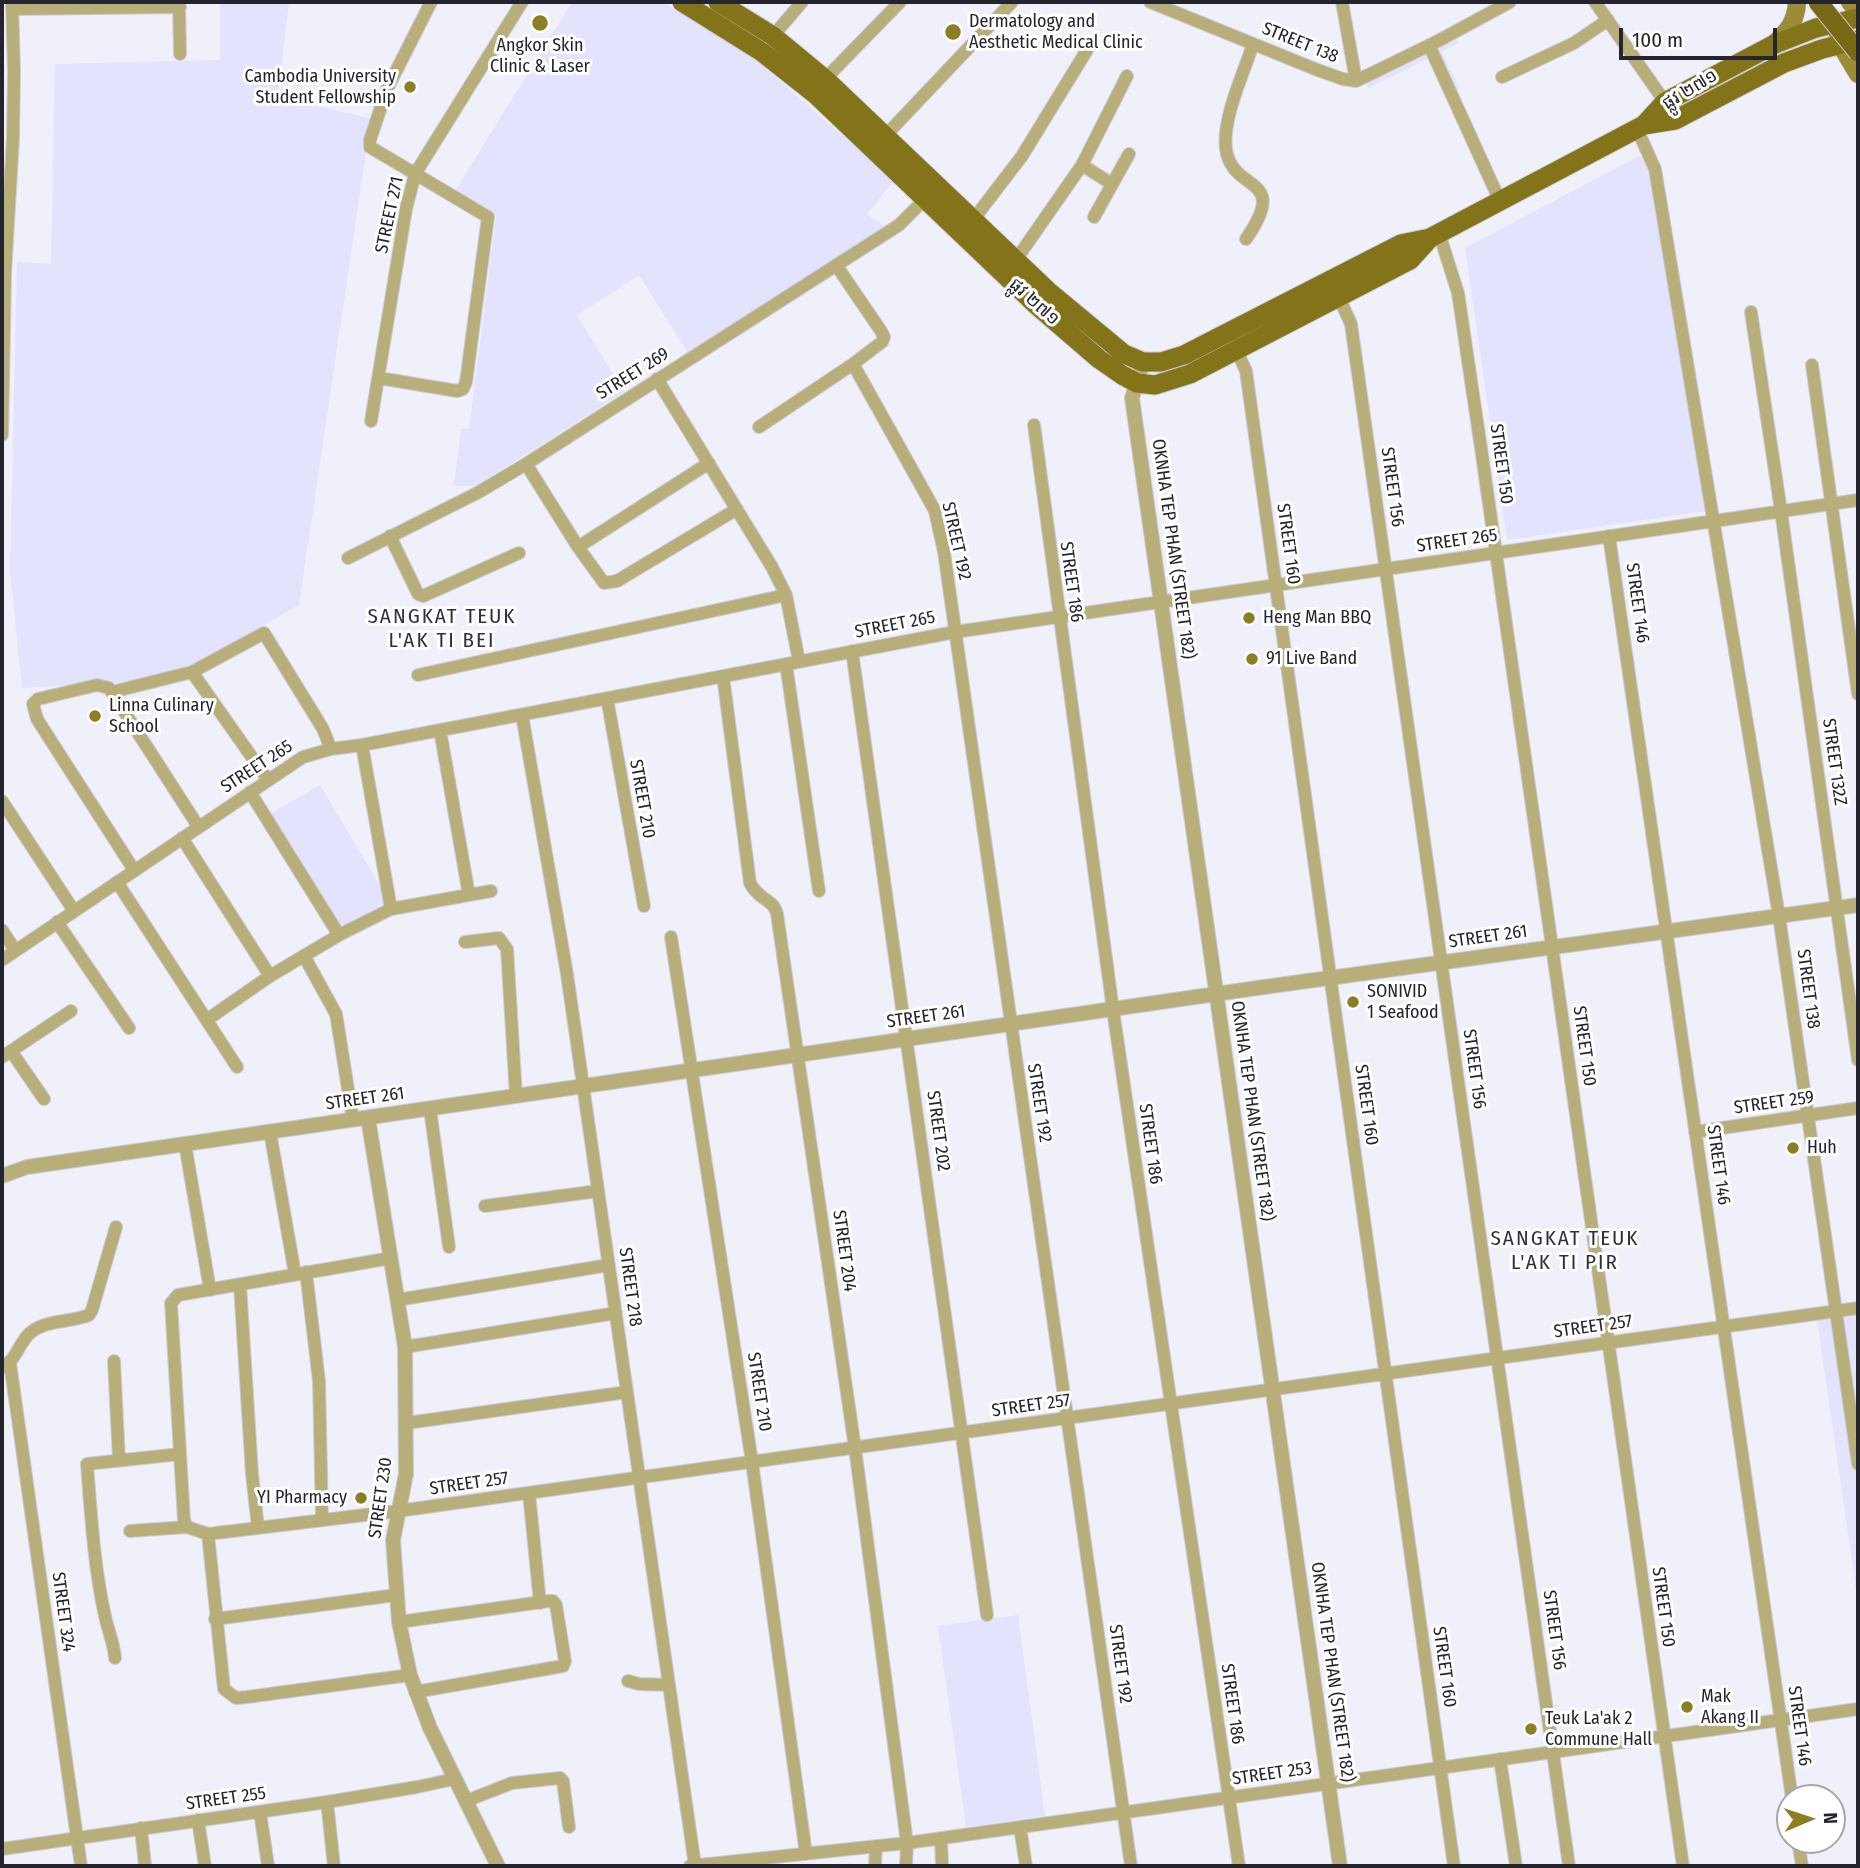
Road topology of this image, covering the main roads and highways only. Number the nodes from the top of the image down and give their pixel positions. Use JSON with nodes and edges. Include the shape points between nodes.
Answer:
{"nodes":[{"id":1,"x":682,"y":2,"type":"edge"},
{"id":2,"x":718,"y":2,"type":"edge"},
{"id":3,"x":1797,"y":2,"type":"edge"},
{"id":4,"x":1818,"y":2,"type":"edge"},
{"id":5,"x":1834,"y":2,"type":"edge"},
{"id":6,"x":1854,"y":17,"type":"edge"},
{"id":7,"x":1849,"y":42,"type":"edge"},
{"id":8,"x":1775,"y":44,"type":"junction"},
{"id":9,"x":1858,"y":52,"type":"edge"},
{"id":10,"x":1858,"y":74,"type":"edge"},
{"id":11,"x":1640,"y":127,"type":"junction"},
{"id":12,"x":1435,"y":236,"type":"junction"},
{"id":13,"x":1010,"y":268,"type":"junction"}],
"edges":[{"from":1,"to":13,"type":"main road","name":"ផ្លូវ ២៧១","via":[[762,52],[815,94],[924,200]]},
{"from":2,"to":13,"type":"main road","name":"ផ្លូវ ២៧១","via":[[773,36],[825,79],[972,220]]},
{"from":3,"to":8,"type":"main road","via":[[1790,29]]},
{"from":4,"to":9,"type":"highway","bridge":true},
{"from":5,"to":6,"type":"highway"},
{"from":6,"to":7,"type":"main road","via":[[1839,32]]},
{"from":6,"to":8,"type":"main road","name":"ផ្លូវ ២៧១"},
{"from":7,"to":10,"type":"main road"},
{"from":7,"to":11,"type":"main road","name":"ផ្លូវ ២៧១","via":[[1784,63],[1675,120]]},
{"from":8,"to":11,"type":"main road","name":"ផ្លូវ ២៧១","via":[[1665,102]]},
{"from":11,"to":12,"type":"main road","name":"ផ្លូវ ២៧១"},
{"from":12,"to":13,"type":"main road","name":"ផ្លូវ ២៧១","via":[[1401,244],[1184,355],[1161,362],[1143,362],[1124,354]]},
{"from":12,"to":13,"type":"main road","name":"ផ្លូវ ២៧១","via":[[1410,260],[1339,298],[1190,374],[1155,385],[1137,383],[1100,359]]}]}
